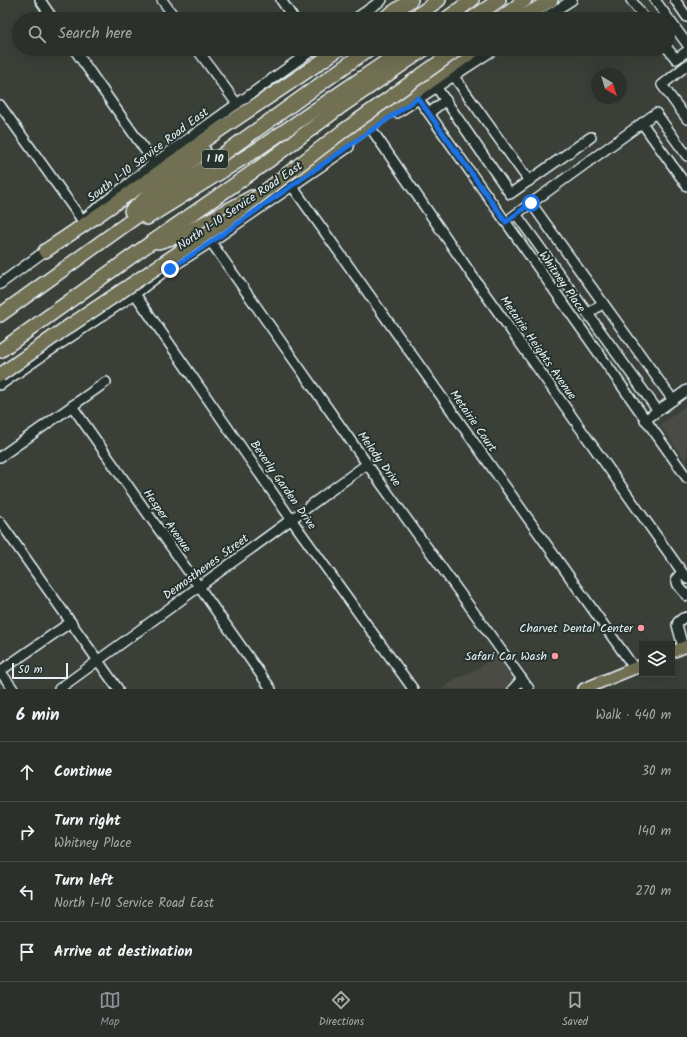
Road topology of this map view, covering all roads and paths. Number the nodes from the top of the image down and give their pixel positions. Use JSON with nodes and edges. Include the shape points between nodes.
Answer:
{"nodes":[{"id":1,"x":40,"y":0,"type":"edge"},
{"id":2,"x":162,"y":0,"type":"edge"},
{"id":3,"x":281,"y":0,"type":"edge"},
{"id":4,"x":382,"y":0,"type":"edge"},
{"id":5,"x":412,"y":0,"type":"edge"},
{"id":6,"x":439,"y":0,"type":"edge"},
{"id":7,"x":472,"y":0,"type":"edge"},
{"id":8,"x":499,"y":0,"type":"edge"},
{"id":9,"x":525,"y":0,"type":"edge"},
{"id":10,"x":542,"y":0,"type":"edge"},
{"id":11,"x":551,"y":0,"type":"edge"},
{"id":12,"x":572,"y":0,"type":"edge"},
{"id":13,"x":631,"y":0,"type":"edge"},
{"id":14,"x":655,"y":0,"type":"edge"},
{"id":15,"x":675,"y":0,"type":"edge"},
{"id":16,"x":48,"y":12,"type":"edge"},
{"id":17,"x":171,"y":12,"type":"edge"},
{"id":18,"x":289,"y":12,"type":"edge"},
{"id":19,"x":365,"y":12,"type":"edge"},
{"id":20,"x":394,"y":12,"type":"edge"},
{"id":21,"x":422,"y":12,"type":"edge"},
{"id":22,"x":456,"y":12,"type":"edge"},
{"id":23,"x":481,"y":12,"type":"edge"},
{"id":24,"x":509,"y":12,"type":"edge"},
{"id":25,"x":527,"y":12,"type":"edge"},
{"id":26,"x":531,"y":12,"type":"edge"},
{"id":27,"x":553,"y":12,"type":"edge"},
{"id":28,"x":640,"y":12,"type":"edge"},
{"id":29,"x":664,"y":12,"type":"edge"},
{"id":30,"x":687,"y":17,"type":"edge"},
{"id":31,"x":675,"y":28,"type":"edge"},
{"id":32,"x":687,"y":44,"type":"edge"},
{"id":33,"x":687,"y":51,"type":"edge"},
{"id":34,"x":79,"y":56,"type":"edge"},
{"id":35,"x":203,"y":56,"type":"edge"},
{"id":36,"x":304,"y":56,"type":"edge"},
{"id":37,"x":329,"y":56,"type":"edge"},
{"id":38,"x":359,"y":56,"type":"edge"},
{"id":39,"x":394,"y":56,"type":"edge"},
{"id":40,"x":415,"y":56,"type":"edge"},
{"id":41,"x":448,"y":56,"type":"edge"},
{"id":42,"x":466,"y":56,"type":"edge"},
{"id":43,"x":484,"y":56,"type":"edge"},
{"id":44,"x":674,"y":56,"type":"edge"},
{"id":45,"x":687,"y":65,"type":"edge"},
{"id":46,"x":454,"y":75,"type":"junction"},
{"id":47,"x":298,"y":78,"type":"junction"},
{"id":48,"x":437,"y":88,"type":"junction"},
{"id":49,"x":418,"y":98,"type":"junction"},
{"id":50,"x":446,"y":100,"type":"junction"},
{"id":51,"x":237,"y":104,"type":"junction"},
{"id":52,"x":0,"y":105,"type":"edge"},
{"id":53,"x":429,"y":113,"type":"junction"},
{"id":54,"x":687,"y":119,"type":"edge"},
{"id":55,"x":642,"y":123,"type":"junction"},
{"id":56,"x":372,"y":130,"type":"junction"},
{"id":57,"x":590,"y":137,"type":"dead end"},
{"id":58,"x":687,"y":156,"type":"edge"},
{"id":59,"x":154,"y":163,"type":"junction"},
{"id":60,"x":529,"y":181,"type":"junction"},
{"id":61,"x":292,"y":186,"type":"junction"},
{"id":62,"x":687,"y":186,"type":"edge"},
{"id":63,"x":531,"y":203,"type":"junction"},
{"id":64,"x":516,"y":214,"type":"junction"},
{"id":65,"x":82,"y":220,"type":"junction"},
{"id":66,"x":506,"y":222,"type":"junction"},
{"id":67,"x":211,"y":242,"type":"junction"},
{"id":68,"x":149,"y":244,"type":"junction"},
{"id":69,"x":45,"y":251,"type":"junction"},
{"id":70,"x":62,"y":271,"type":"junction"},
{"id":71,"x":0,"y":284,"type":"edge"},
{"id":72,"x":135,"y":294,"type":"junction"},
{"id":73,"x":603,"y":303,"type":"junction"},
{"id":74,"x":588,"y":314,"type":"junction"},
{"id":75,"x":0,"y":315,"type":"edge"},
{"id":76,"x":0,"y":350,"type":"edge"},
{"id":77,"x":0,"y":375,"type":"edge"},
{"id":78,"x":106,"y":382,"type":"dead end"},
{"id":79,"x":0,"y":385,"type":"edge"},
{"id":80,"x":687,"y":390,"type":"edge"},
{"id":81,"x":673,"y":400,"type":"junction"},
{"id":82,"x":72,"y":406,"type":"junction"},
{"id":83,"x":658,"y":411,"type":"junction"},
{"id":84,"x":645,"y":420,"type":"junction"},
{"id":85,"x":0,"y":457,"type":"edge"},
{"id":86,"x":367,"y":464,"type":"junction"},
{"id":87,"x":687,"y":478,"type":"edge"},
{"id":88,"x":291,"y":519,"type":"junction"},
{"id":89,"x":0,"y":522,"type":"edge"},
{"id":90,"x":684,"y":576,"type":"edge"},
{"id":91,"x":198,"y":587,"type":"junction"},
{"id":92,"x":687,"y":596,"type":"edge"},
{"id":93,"x":687,"y":617,"type":"edge"},
{"id":94,"x":71,"y":622,"type":"junction"},
{"id":95,"x":685,"y":646,"type":"edge"},
{"id":96,"x":675,"y":651,"type":"edge"},
{"id":97,"x":98,"y":661,"type":"junction"},
{"id":98,"x":638,"y":667,"type":"edge"},
{"id":99,"x":522,"y":679,"type":"junction"},
{"id":100,"x":13,"y":689,"type":"edge"},
{"id":101,"x":59,"y":689,"type":"edge"},
{"id":102,"x":118,"y":689,"type":"edge"},
{"id":103,"x":271,"y":689,"type":"edge"},
{"id":104,"x":413,"y":689,"type":"edge"},
{"id":105,"x":513,"y":689,"type":"edge"},
{"id":106,"x":529,"y":689,"type":"edge"},
{"id":107,"x":584,"y":689,"type":"edge"},
{"id":108,"x":604,"y":689,"type":"edge"}],
"edges":[{"from":1,"to":16,"type":"street"},
{"from":2,"to":17,"type":"street"},
{"from":3,"to":18,"type":"street"},
{"from":4,"to":19,"type":"street"},
{"from":5,"to":20,"type":"highway"},
{"from":6,"to":21,"type":"highway"},
{"from":7,"to":22,"type":"highway"},
{"from":8,"to":23,"type":"highway"},
{"from":9,"to":24,"type":"highway"},
{"from":10,"to":25,"type":"highway"},
{"from":11,"to":26,"type":"highway"},
{"from":12,"to":27,"type":"street"},
{"from":13,"to":28,"type":"street"},
{"from":14,"to":29,"type":"street"},
{"from":15,"to":30,"type":"street"},
{"from":31,"to":32,"type":"street"},
{"from":33,"to":44,"type":"street","via":[[676,59]]},
{"from":34,"to":59,"type":"street"},
{"from":35,"to":51,"type":"street"},
{"from":36,"to":51,"type":"street","name":"South I-10 Service Road East"},
{"from":37,"to":47,"type":"highway"},
{"from":38,"to":70,"type":"highway","number":"I 10"},
{"from":39,"to":70,"type":"highway","via":[[258,149]]},
{"from":40,"to":68,"type":"highway","number":"I 10"},
{"from":41,"to":77,"type":"highway","bridge":true,"via":[[342,131],[229,219]]},
{"from":42,"to":68,"type":"highway","via":[[340,145],[273,187],[182,235]]},
{"from":43,"to":46,"type":"street","name":"North I-10 Service Road East"},
{"from":45,"to":54,"type":"street","via":[[662,85]]},
{"from":46,"to":48,"type":"street","name":"North I-10 Service Road East"},
{"from":46,"to":60,"type":"street"},
{"from":47,"to":69,"type":"highway"},
{"from":47,"to":70,"type":"highway","via":[[155,190]]},
{"from":48,"to":49,"type":"street","name":"North I-10 Service Road East"},
{"from":48,"to":50,"type":"street"},
{"from":49,"to":53,"type":"street","name":"Whitney Place"},
{"from":49,"to":56,"type":"street","name":"North I-10 Service Road East"},
{"from":50,"to":53,"type":"street"},
{"from":50,"to":60,"type":"street","via":[[510,194]]},
{"from":51,"to":59,"type":"street","name":"South I-10 Service Road East"},
{"from":52,"to":65,"type":"street"},
{"from":53,"to":66,"type":"street","name":"Whitney Place"},
{"from":55,"to":58,"type":"street","via":[[656,113]]},
{"from":55,"to":62,"type":"street"},
{"from":55,"to":63,"type":"street"},
{"from":56,"to":61,"type":"street","name":"North I-10 Service Road East"},
{"from":56,"to":90,"type":"street","name":"Metairie Heights Avenue"},
{"from":57,"to":60,"type":"street"},
{"from":59,"to":65,"type":"street","name":"South I-10 Service Road East"},
{"from":61,"to":67,"type":"street","name":"North I-10 Service Road East"},
{"from":61,"to":98,"type":"street","name":"Metairie Court"},
{"from":63,"to":64,"type":"street"},
{"from":63,"to":73,"type":"street"},
{"from":64,"to":66,"type":"street"},
{"from":64,"to":74,"type":"street"},
{"from":65,"to":69,"type":"street","name":"South I-10 Service Road East"},
{"from":66,"to":84,"type":"street","name":"Whitney Place"},
{"from":67,"to":72,"type":"street","name":"North I-10 Service Road East","via":[[160,274]]},
{"from":67,"to":86,"type":"street","name":"Melody Drive"},
{"from":68,"to":76,"type":"highway","number":"I 10"},
{"from":69,"to":71,"type":"street","name":"South I-10 Service Road East"},
{"from":70,"to":75,"type":"highway","number":"I 10"},
{"from":72,"to":79,"type":"street","name":"North I-10 Service Road East"},
{"from":72,"to":88,"type":"street","name":"Beverly Garden Drive"},
{"from":73,"to":74,"type":"street"},
{"from":73,"to":81,"type":"street"},
{"from":74,"to":83,"type":"street"},
{"from":78,"to":82,"type":"street"},
{"from":80,"to":81,"type":"street"},
{"from":81,"to":83,"type":"street"},
{"from":82,"to":85,"type":"street"},
{"from":82,"to":91,"type":"street","name":"Hesper Avenue"},
{"from":83,"to":84,"type":"street"},
{"from":84,"to":87,"type":"street","name":"Whitney Place"},
{"from":86,"to":88,"type":"street","name":"Demosthenes Street"},
{"from":86,"to":99,"type":"street","name":"Melody Drive"},
{"from":88,"to":91,"type":"street","name":"Demosthenes Street"},
{"from":88,"to":104,"type":"street","name":"Beverly Garden Drive"},
{"from":89,"to":94,"type":"street"},
{"from":90,"to":92,"type":"street","via":[[676,579]]},
{"from":91,"to":97,"type":"street","name":"Demosthenes Street"},
{"from":91,"to":103,"type":"street","name":"Hesper Avenue"},
{"from":93,"to":95,"type":"street","via":[[677,625]]},
{"from":94,"to":97,"type":"street"},
{"from":94,"to":100,"type":"street","via":[[0,671]]},
{"from":95,"to":96,"type":"main road"},
{"from":97,"to":101,"type":"street","name":"Demosthenes Street"},
{"from":97,"to":102,"type":"street"},
{"from":98,"to":107,"type":"main road"},
{"from":98,"to":108,"type":"main road","via":[[624,680]]},
{"from":99,"to":105,"type":"street"},
{"from":99,"to":106,"type":"street","name":"Melody Drive"}]}
